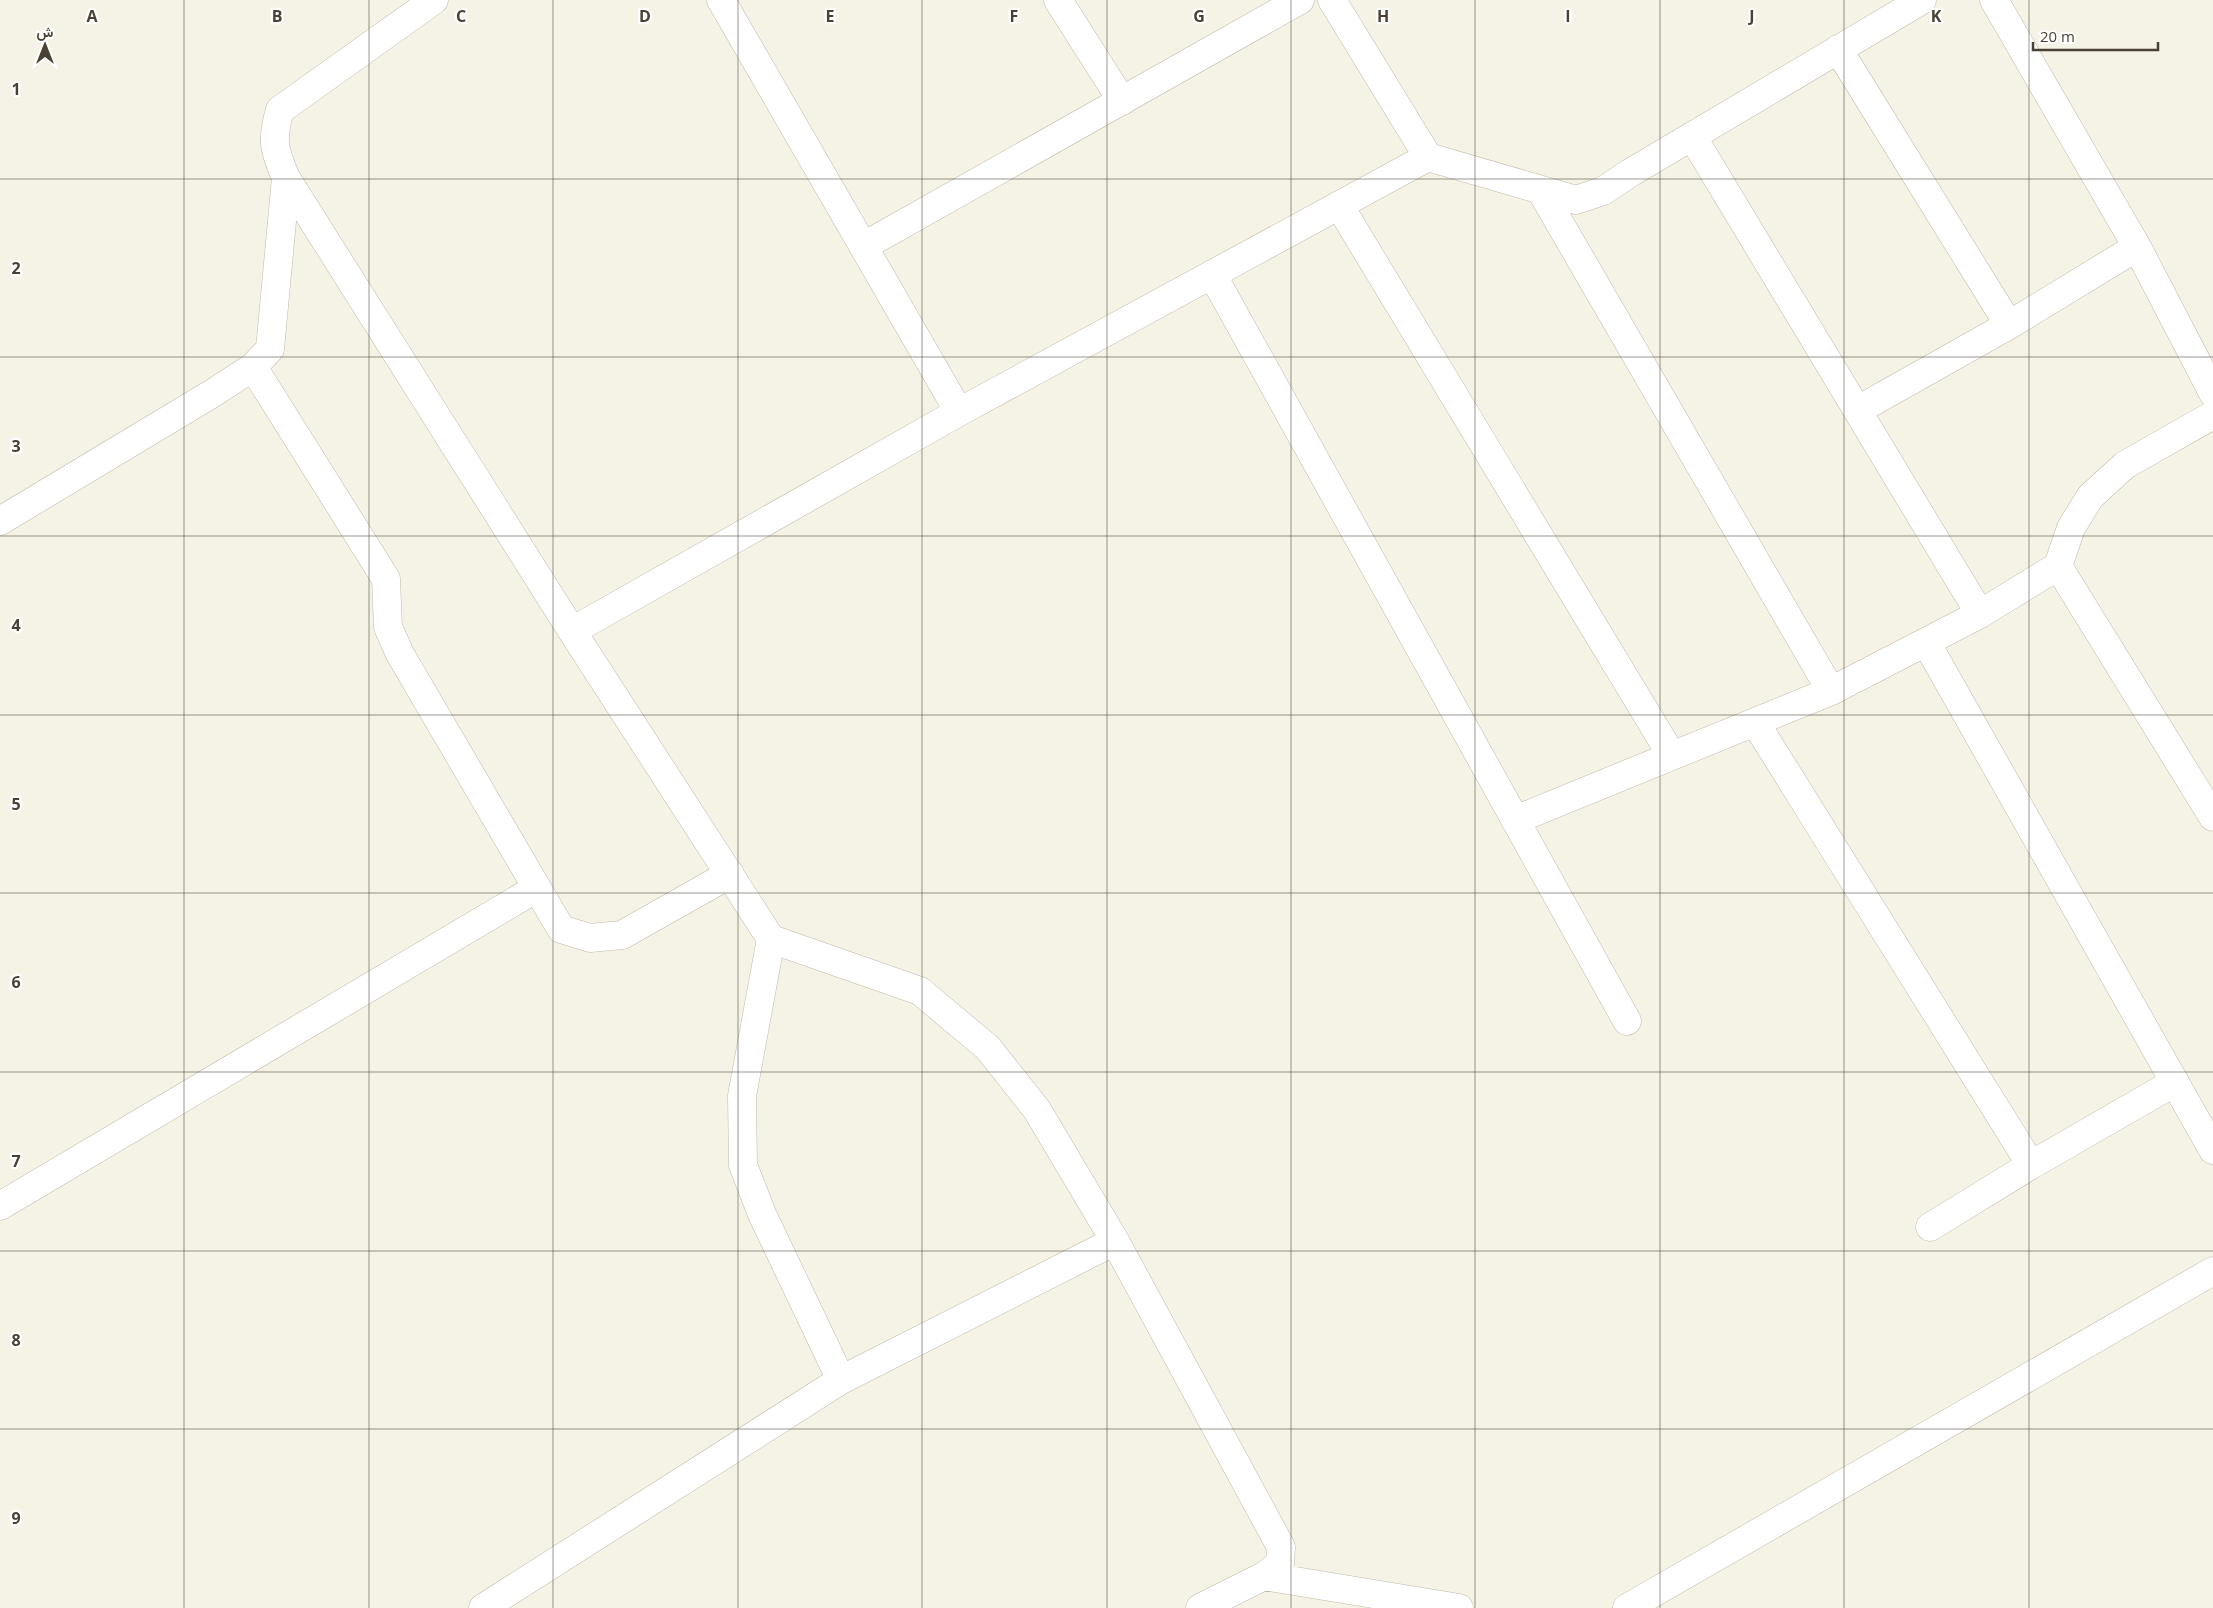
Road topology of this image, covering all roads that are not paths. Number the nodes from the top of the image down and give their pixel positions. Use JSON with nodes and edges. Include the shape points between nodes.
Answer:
{"nodes":[{"id":1,"x":434,"y":0,"type":"edge"},
{"id":2,"x":721,"y":0,"type":"edge"},
{"id":3,"x":1058,"y":0,"type":"edge"},
{"id":4,"x":1300,"y":0,"type":"edge"},
{"id":5,"x":1332,"y":0,"type":"edge"},
{"id":6,"x":1922,"y":0,"type":"edge"},
{"id":7,"x":1994,"y":0,"type":"edge"},
{"id":8,"x":1838,"y":50,"type":"junction"},
{"id":9,"x":1122,"y":101,"type":"junction"},
{"id":10,"x":1692,"y":136,"type":"junction"},
{"id":11,"x":1428,"y":157,"type":"junction"},
{"id":12,"x":286,"y":178,"type":"junction"},
{"id":13,"x":1541,"y":190,"type":"junction"},
{"id":14,"x":1339,"y":205,"type":"junction"},
{"id":15,"x":864,"y":246,"type":"junction"},
{"id":16,"x":2137,"y":247,"type":"junction"},
{"id":17,"x":1212,"y":274,"type":"junction"},
{"id":18,"x":2009,"y":325,"type":"junction"},
{"id":19,"x":253,"y":368,"type":"junction"},
{"id":20,"x":2213,"y":394,"type":"edge"},
{"id":21,"x":1858,"y":410,"type":"junction"},
{"id":22,"x":959,"y":412,"type":"junction"},
{"id":23,"x":2213,"y":415,"type":"edge"},
{"id":24,"x":0,"y":520,"type":"edge"},
{"id":25,"x":2058,"y":566,"type":"junction"},
{"id":26,"x":1980,"y":614,"type":"junction"},
{"id":27,"x":572,"y":631,"type":"junction"},
{"id":28,"x":1926,"y":642,"type":"junction"},
{"id":29,"x":1831,"y":691,"type":"junction"},
{"id":30,"x":1755,"y":722,"type":"junction"},
{"id":31,"x":1672,"y":756,"type":"junction"},
{"id":32,"x":2213,"y":818,"type":"edge"},
{"id":33,"x":1515,"y":820,"type":"junction"},
{"id":34,"x":730,"y":874,"type":"junction"},
{"id":35,"x":537,"y":888,"type":"junction"},
{"id":36,"x":771,"y":939,"type":"junction"},
{"id":37,"x":1627,"y":1021,"type":"dead end"},
{"id":38,"x":2175,"y":1082,"type":"junction"},
{"id":39,"x":2213,"y":1150,"type":"edge"},
{"id":40,"x":2031,"y":1165,"type":"junction"},
{"id":41,"x":0,"y":1206,"type":"edge"},
{"id":42,"x":1930,"y":1227,"type":"dead end"},
{"id":43,"x":1115,"y":1241,"type":"junction"},
{"id":44,"x":2213,"y":1271,"type":"edge"},
{"id":45,"x":841,"y":1380,"type":"junction"},
{"id":46,"x":1264,"y":1576,"type":"junction"},
{"id":47,"x":483,"y":1608,"type":"edge"},
{"id":48,"x":1200,"y":1608,"type":"edge"},
{"id":49,"x":1459,"y":1608,"type":"edge"},
{"id":50,"x":1626,"y":1608,"type":"edge"}],
"edges":[{"from":1,"to":12,"type":"street","via":[[280,110],[273,133],[275,152]]},
{"from":2,"to":15,"type":"street"},
{"from":3,"to":9,"type":"street"},
{"from":4,"to":9,"type":"street"},
{"from":5,"to":11,"type":"street"},
{"from":6,"to":8,"type":"street"},
{"from":7,"to":16,"type":"street"},
{"from":8,"to":10,"type":"street"},
{"from":8,"to":18,"type":"street"},
{"from":9,"to":15,"type":"street"},
{"from":10,"to":13,"type":"street","via":[[1602,191],[1576,200]]},
{"from":10,"to":21,"type":"street"},
{"from":11,"to":13,"type":"street"},
{"from":11,"to":14,"type":"street"},
{"from":12,"to":19,"type":"street","via":[[270,349]]},
{"from":12,"to":27,"type":"street"},
{"from":13,"to":29,"type":"street"},
{"from":14,"to":17,"type":"street"},
{"from":14,"to":31,"type":"street"},
{"from":15,"to":22,"type":"street"},
{"from":16,"to":18,"type":"street"},
{"from":16,"to":20,"type":"street"},
{"from":17,"to":22,"type":"street"},
{"from":17,"to":33,"type":"street"},
{"from":18,"to":21,"type":"street"},
{"from":19,"to":24,"type":"street"},
{"from":19,"to":35,"type":"street","via":[[386,579],[388,627],[400,654]]},
{"from":21,"to":26,"type":"street"},
{"from":22,"to":27,"type":"street"},
{"from":23,"to":25,"type":"street","via":[[2125,465],[2090,497],[2072,528]]},
{"from":25,"to":26,"type":"street"},
{"from":25,"to":32,"type":"street"},
{"from":26,"to":28,"type":"street"},
{"from":27,"to":34,"type":"street"},
{"from":28,"to":29,"type":"street"},
{"from":28,"to":38,"type":"street"},
{"from":29,"to":30,"type":"street"},
{"from":30,"to":31,"type":"street"},
{"from":30,"to":40,"type":"street"},
{"from":31,"to":33,"type":"street"},
{"from":33,"to":37,"type":"street"},
{"from":34,"to":35,"type":"street","via":[[622,935],[590,938],[561,929]]},
{"from":34,"to":36,"type":"street"},
{"from":35,"to":41,"type":"street"},
{"from":36,"to":43,"type":"street","via":[[920,991],[988,1048],[1037,1110]]},
{"from":36,"to":45,"type":"street","via":[[742,1096],[743,1165],[762,1214]]},
{"from":38,"to":39,"type":"street"},
{"from":38,"to":40,"type":"street"},
{"from":40,"to":42,"type":"street"},
{"from":43,"to":45,"type":"street"},
{"from":43,"to":46,"type":"street","via":[[1281,1547],[1280,1564]]},
{"from":44,"to":50,"type":"street"},
{"from":45,"to":47,"type":"street"},
{"from":46,"to":48,"type":"street"},
{"from":46,"to":49,"type":"street"}]}
